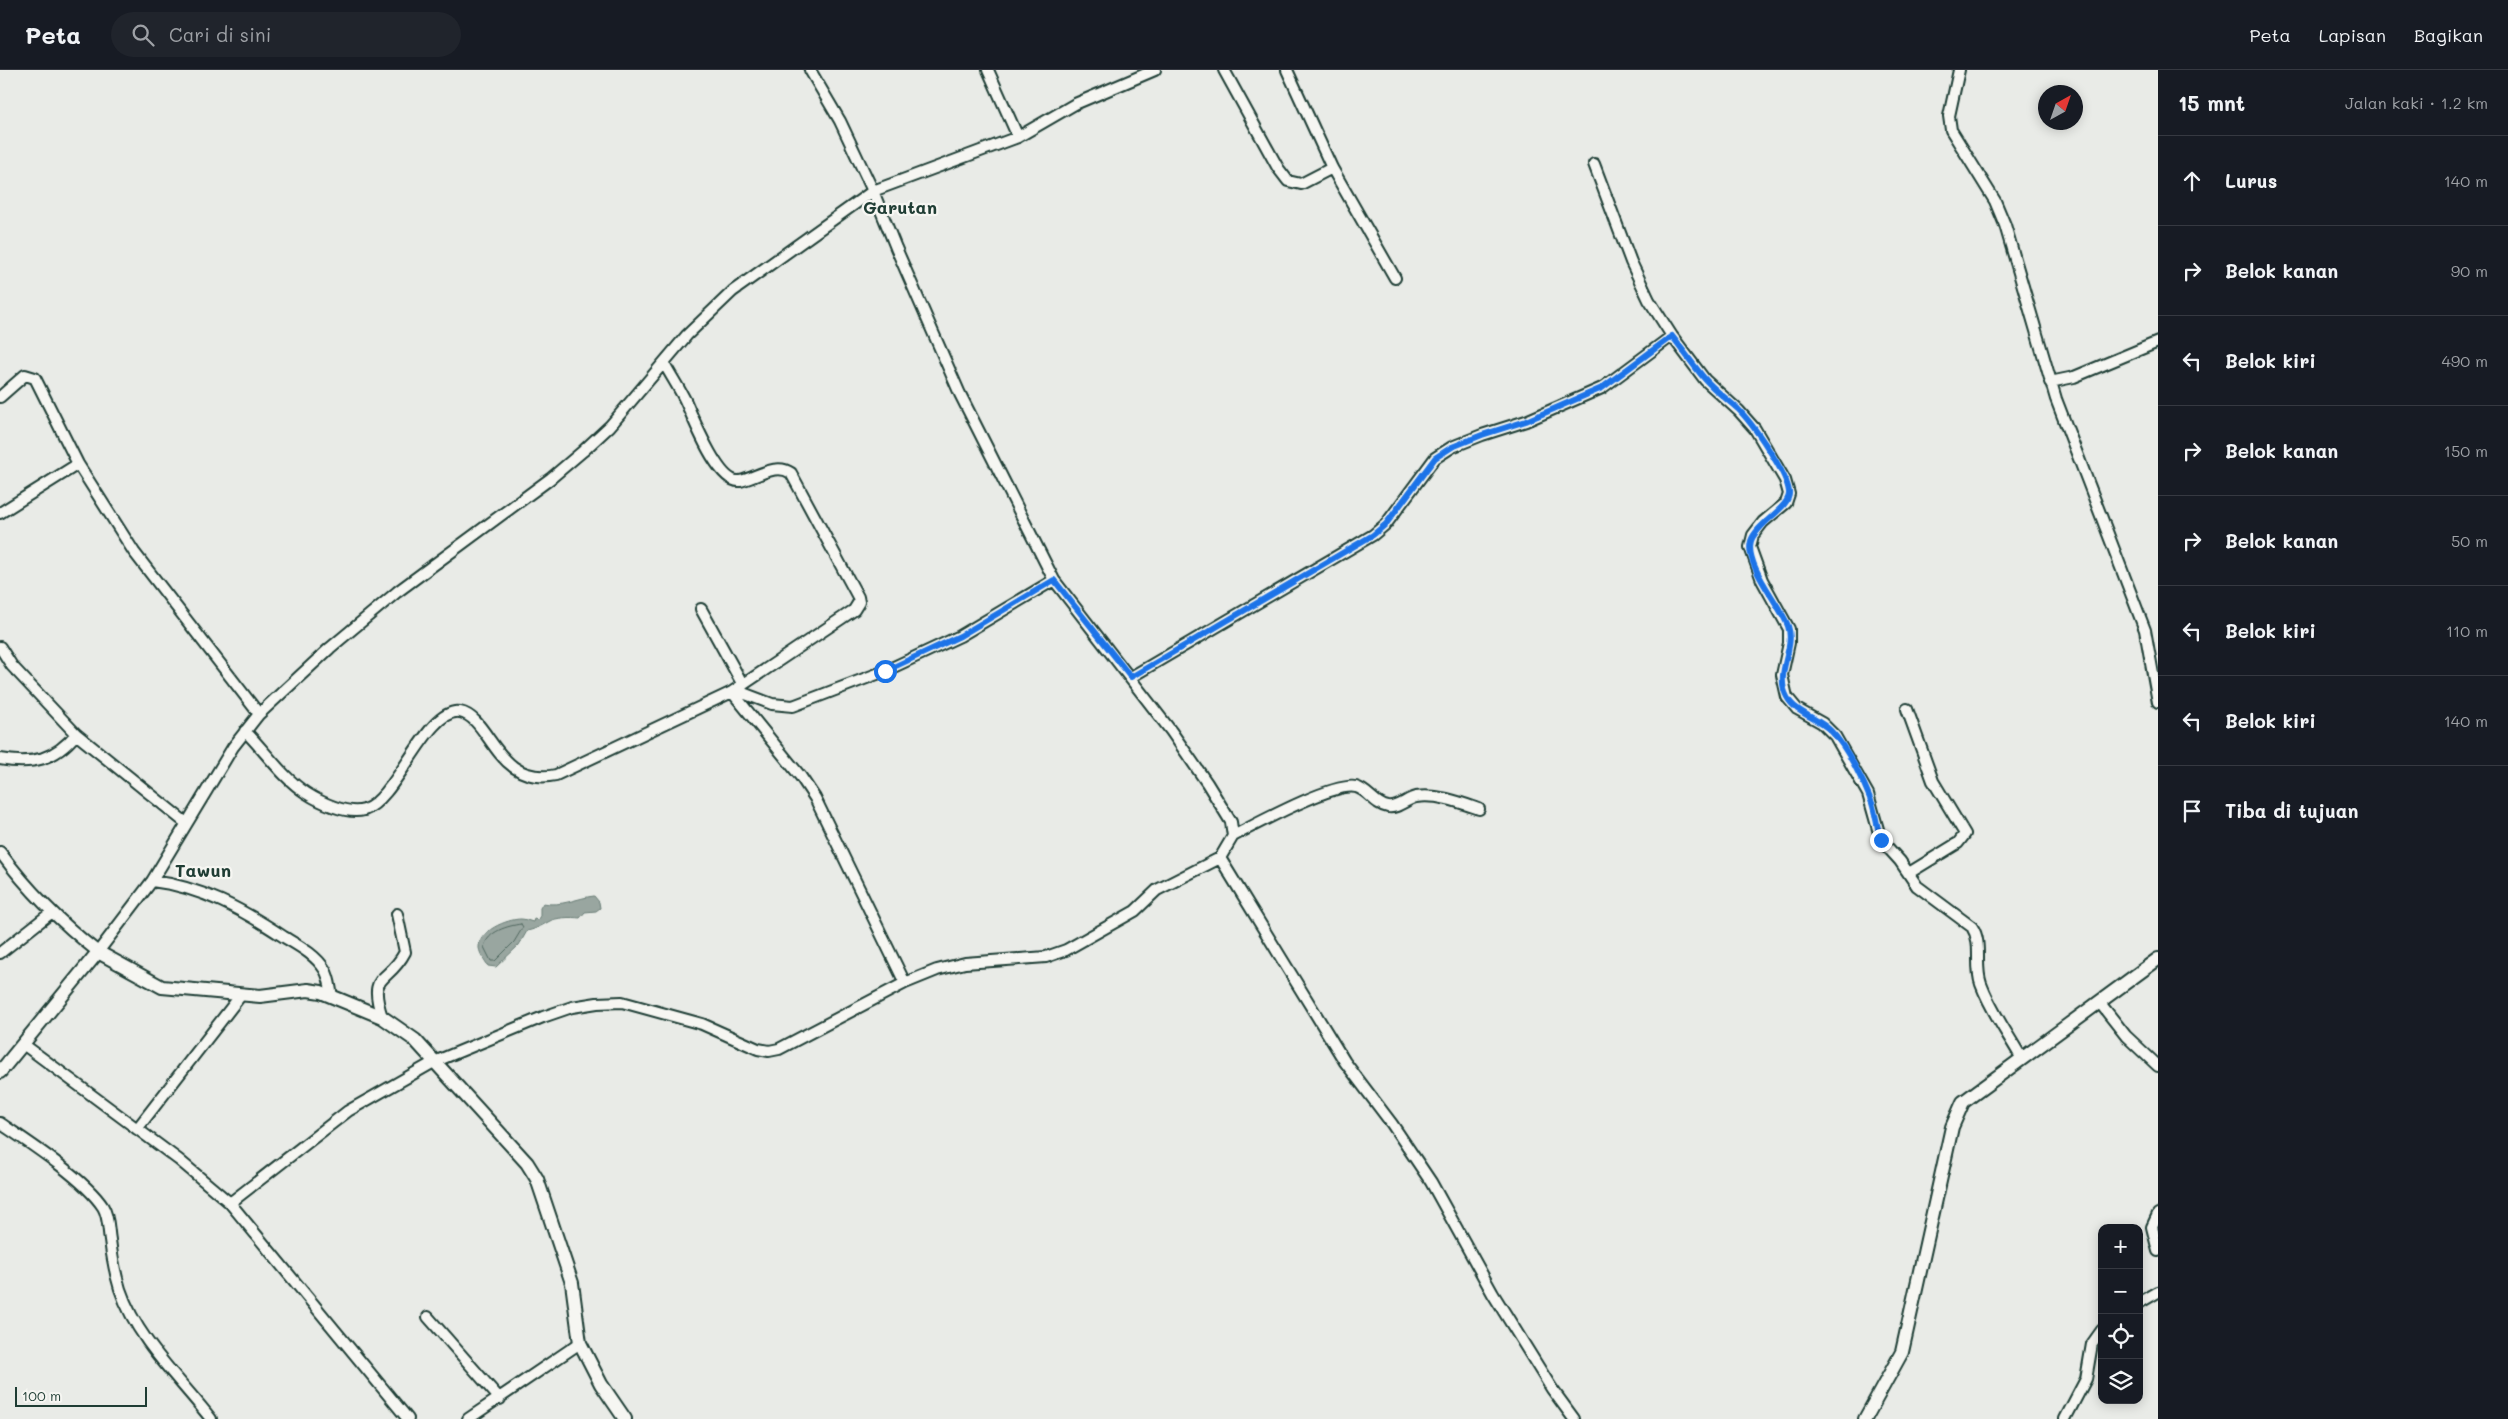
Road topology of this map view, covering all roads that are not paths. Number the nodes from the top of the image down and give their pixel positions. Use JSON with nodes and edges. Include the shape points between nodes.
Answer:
{"nodes":[{"id":1,"x":810,"y":70,"type":"edge"},
{"id":2,"x":988,"y":70,"type":"edge"},
{"id":3,"x":1155,"y":70,"type":"edge"},
{"id":4,"x":1224,"y":70,"type":"edge"},
{"id":5,"x":1288,"y":70,"type":"edge"},
{"id":6,"x":1959,"y":70,"type":"edge"},
{"id":7,"x":1140,"y":73,"type":"edge"},
{"id":8,"x":1018,"y":137,"type":"junction"},
{"id":9,"x":1594,"y":164,"type":"dead end"},
{"id":10,"x":1332,"y":168,"type":"junction"},
{"id":11,"x":873,"y":191,"type":"junction"},
{"id":12,"x":1395,"y":278,"type":"dead end"},
{"id":13,"x":1672,"y":336,"type":"junction"},
{"id":14,"x":2158,"y":342,"type":"edge"},
{"id":15,"x":664,"y":364,"type":"junction"},
{"id":16,"x":2050,"y":382,"type":"junction"},
{"id":17,"x":0,"y":396,"type":"edge"},
{"id":18,"x":78,"y":464,"type":"junction"},
{"id":19,"x":0,"y":513,"type":"edge"},
{"id":20,"x":1054,"y":580,"type":"junction"},
{"id":21,"x":702,"y":609,"type":"dead end"},
{"id":22,"x":0,"y":647,"type":"edge"},
{"id":23,"x":1131,"y":677,"type":"junction"},
{"id":24,"x":737,"y":689,"type":"junction"},
{"id":25,"x":2158,"y":702,"type":"edge"},
{"id":26,"x":1907,"y":709,"type":"dead end"},
{"id":27,"x":259,"y":714,"type":"junction"},
{"id":28,"x":245,"y":731,"type":"junction"},
{"id":29,"x":76,"y":734,"type":"junction"},
{"id":30,"x":0,"y":758,"type":"edge"},
{"id":31,"x":1479,"y":809,"type":"dead end"},
{"id":32,"x":186,"y":823,"type":"junction"},
{"id":33,"x":1233,"y":836,"type":"junction"},
{"id":34,"x":0,"y":852,"type":"edge"},
{"id":35,"x":1220,"y":858,"type":"junction"},
{"id":36,"x":1909,"y":873,"type":"junction"},
{"id":37,"x":152,"y":880,"type":"junction"},
{"id":38,"x":52,"y":912,"type":"junction"},
{"id":39,"x":397,"y":914,"type":"dead end"},
{"id":40,"x":98,"y":952,"type":"junction"},
{"id":41,"x":0,"y":953,"type":"edge"},
{"id":42,"x":2158,"y":959,"type":"edge"},
{"id":43,"x":904,"y":983,"type":"junction"},
{"id":44,"x":241,"y":995,"type":"junction"},
{"id":45,"x":332,"y":996,"type":"junction"},
{"id":46,"x":2100,"y":1003,"type":"junction"},
{"id":47,"x":382,"y":1017,"type":"junction"},
{"id":48,"x":23,"y":1044,"type":"junction"},
{"id":49,"x":2022,"y":1059,"type":"junction"},
{"id":50,"x":434,"y":1062,"type":"junction"},
{"id":51,"x":2158,"y":1066,"type":"edge"},
{"id":52,"x":0,"y":1072,"type":"edge"},
{"id":53,"x":0,"y":1123,"type":"edge"},
{"id":54,"x":138,"y":1130,"type":"junction"},
{"id":55,"x":230,"y":1203,"type":"junction"},
{"id":56,"x":2158,"y":1214,"type":"edge"},
{"id":57,"x":2158,"y":1251,"type":"edge"},
{"id":58,"x":2158,"y":1292,"type":"edge"},
{"id":59,"x":2143,"y":1301,"type":"edge"},
{"id":60,"x":428,"y":1317,"type":"dead end"},
{"id":61,"x":2098,"y":1336,"type":"edge"},
{"id":62,"x":580,"y":1343,"type":"junction"},
{"id":63,"x":500,"y":1399,"type":"junction"},
{"id":64,"x":211,"y":1419,"type":"edge"},
{"id":65,"x":408,"y":1419,"type":"edge"},
{"id":66,"x":468,"y":1419,"type":"edge"},
{"id":67,"x":625,"y":1419,"type":"edge"},
{"id":68,"x":1574,"y":1419,"type":"edge"},
{"id":69,"x":1865,"y":1419,"type":"edge"},
{"id":70,"x":2065,"y":1419,"type":"edge"}],
"edges":[{"from":1,"to":11,"type":"street","via":[[848,136]]},
{"from":2,"to":8,"type":"street"},
{"from":3,"to":7,"type":"street"},
{"from":4,"to":10,"type":"street","via":[[1288,181],[1302,184]]},
{"from":5,"to":10,"type":"street"},
{"from":6,"to":16,"type":"street","via":[[1949,122],[1955,138],[1981,176],[2000,213]]},
{"from":7,"to":8,"type":"street","via":[[1075,104]]},
{"from":8,"to":11,"type":"street"},
{"from":9,"to":13,"type":"street","via":[[1631,262]]},
{"from":10,"to":12,"type":"street"},
{"from":11,"to":15,"type":"street","via":[[733,291],[687,335]]},
{"from":11,"to":20,"type":"street","via":[[960,394]]},
{"from":13,"to":23,"type":"street","via":[[1602,388],[1441,454],[1426,469],[1386,524],[1373,535]]},
{"from":13,"to":36,"type":"street","via":[[1705,380],[1755,429],[1785,480],[1788,499],[1783,507],[1763,522],[1750,547],[1762,580],[1789,629],[1783,687],[1792,704],[1822,723],[1842,745],[1872,803],[1881,840]]},
{"from":14,"to":16,"type":"street","via":[[2074,377]]},
{"from":15,"to":24,"type":"street","via":[[705,443],[729,479],[737,481],[777,469],[791,473],[858,596],[857,606],[850,613]]},
{"from":15,"to":27,"type":"street","via":[[610,426],[583,451],[398,592],[330,648]]},
{"from":16,"to":25,"type":"street","via":[[2145,630]]},
{"from":17,"to":18,"type":"street","via":[[25,375],[33,375]]},
{"from":18,"to":19,"type":"street"},
{"from":18,"to":27,"type":"street","via":[[134,552]]},
{"from":20,"to":23,"type":"street"},
{"from":20,"to":24,"type":"street","via":[[960,636],[885,671],[794,706],[772,704]]},
{"from":21,"to":24,"type":"street"},
{"from":22,"to":29,"type":"street","via":[[12,666]]},
{"from":23,"to":33,"type":"street","via":[[1207,783],[1231,822]]},
{"from":24,"to":28,"type":"street","via":[[576,766],[545,777],[511,765],[473,720],[460,712],[453,713],[433,725],[383,794],[371,806],[361,810],[338,808],[307,794]]},
{"from":24,"to":43,"type":"street","via":[[815,798]]},
{"from":26,"to":36,"type":"street","via":[[1933,781],[1965,834],[1958,843]]},
{"from":27,"to":28,"type":"street"},
{"from":28,"to":32,"type":"street"},
{"from":29,"to":30,"type":"street","via":[[61,749],[39,760],[21,763]]},
{"from":29,"to":32,"type":"street"},
{"from":31,"to":33,"type":"street","via":[[1433,797],[1416,797],[1387,807],[1354,786],[1330,790]]},
{"from":32,"to":37,"type":"street"},
{"from":33,"to":35,"type":"street"},
{"from":34,"to":38,"type":"street"},
{"from":35,"to":43,"type":"street","via":[[1157,890],[1135,911],[1054,955],[965,963]]},
{"from":35,"to":68,"type":"street","via":[[1345,1062],[1431,1182],[1493,1294]]},
{"from":36,"to":49,"type":"street","via":[[1922,891],[1976,933],[1977,972],[1981,984],[1994,1014]]},
{"from":37,"to":40,"type":"street"},
{"from":37,"to":45,"type":"street","via":[[215,897],[274,930],[319,961],[327,972]]},
{"from":38,"to":40,"type":"street"},
{"from":38,"to":41,"type":"street"},
{"from":39,"to":47,"type":"street","via":[[404,952],[378,984],[376,990]]},
{"from":40,"to":44,"type":"street","via":[[162,987]]},
{"from":40,"to":48,"type":"street"},
{"from":42,"to":46,"type":"street"},
{"from":43,"to":50,"type":"street","via":[[774,1050],[758,1049],[702,1024],[622,1002],[597,1003],[543,1017]]},
{"from":44,"to":45,"type":"street","via":[[308,990]]},
{"from":44,"to":54,"type":"street"},
{"from":45,"to":47,"type":"street"},
{"from":46,"to":49,"type":"street"},
{"from":46,"to":51,"type":"street","via":[[2126,1036]]},
{"from":47,"to":50,"type":"street","via":[[415,1040]]},
{"from":48,"to":52,"type":"street"},
{"from":48,"to":54,"type":"street"},
{"from":49,"to":69,"type":"street","via":[[1971,1094],[1957,1113],[1902,1352]]},
{"from":50,"to":55,"type":"street","via":[[348,1111]]},
{"from":50,"to":62,"type":"street","via":[[513,1146],[537,1179],[572,1283]]},
{"from":53,"to":64,"type":"street","via":[[72,1176],[103,1207],[108,1218],[120,1289],[131,1314],[175,1377]]},
{"from":54,"to":55,"type":"street"},
{"from":55,"to":65,"type":"street"},
{"from":56,"to":57,"type":"street","via":[[2152,1227]]},
{"from":58,"to":59,"type":"street"},
{"from":60,"to":63,"type":"street"},
{"from":61,"to":70,"type":"street","via":[[2092,1344],[2086,1379]]},
{"from":62,"to":63,"type":"street"},
{"from":62,"to":67,"type":"street","via":[[601,1384]]},
{"from":63,"to":66,"type":"street"}]}
